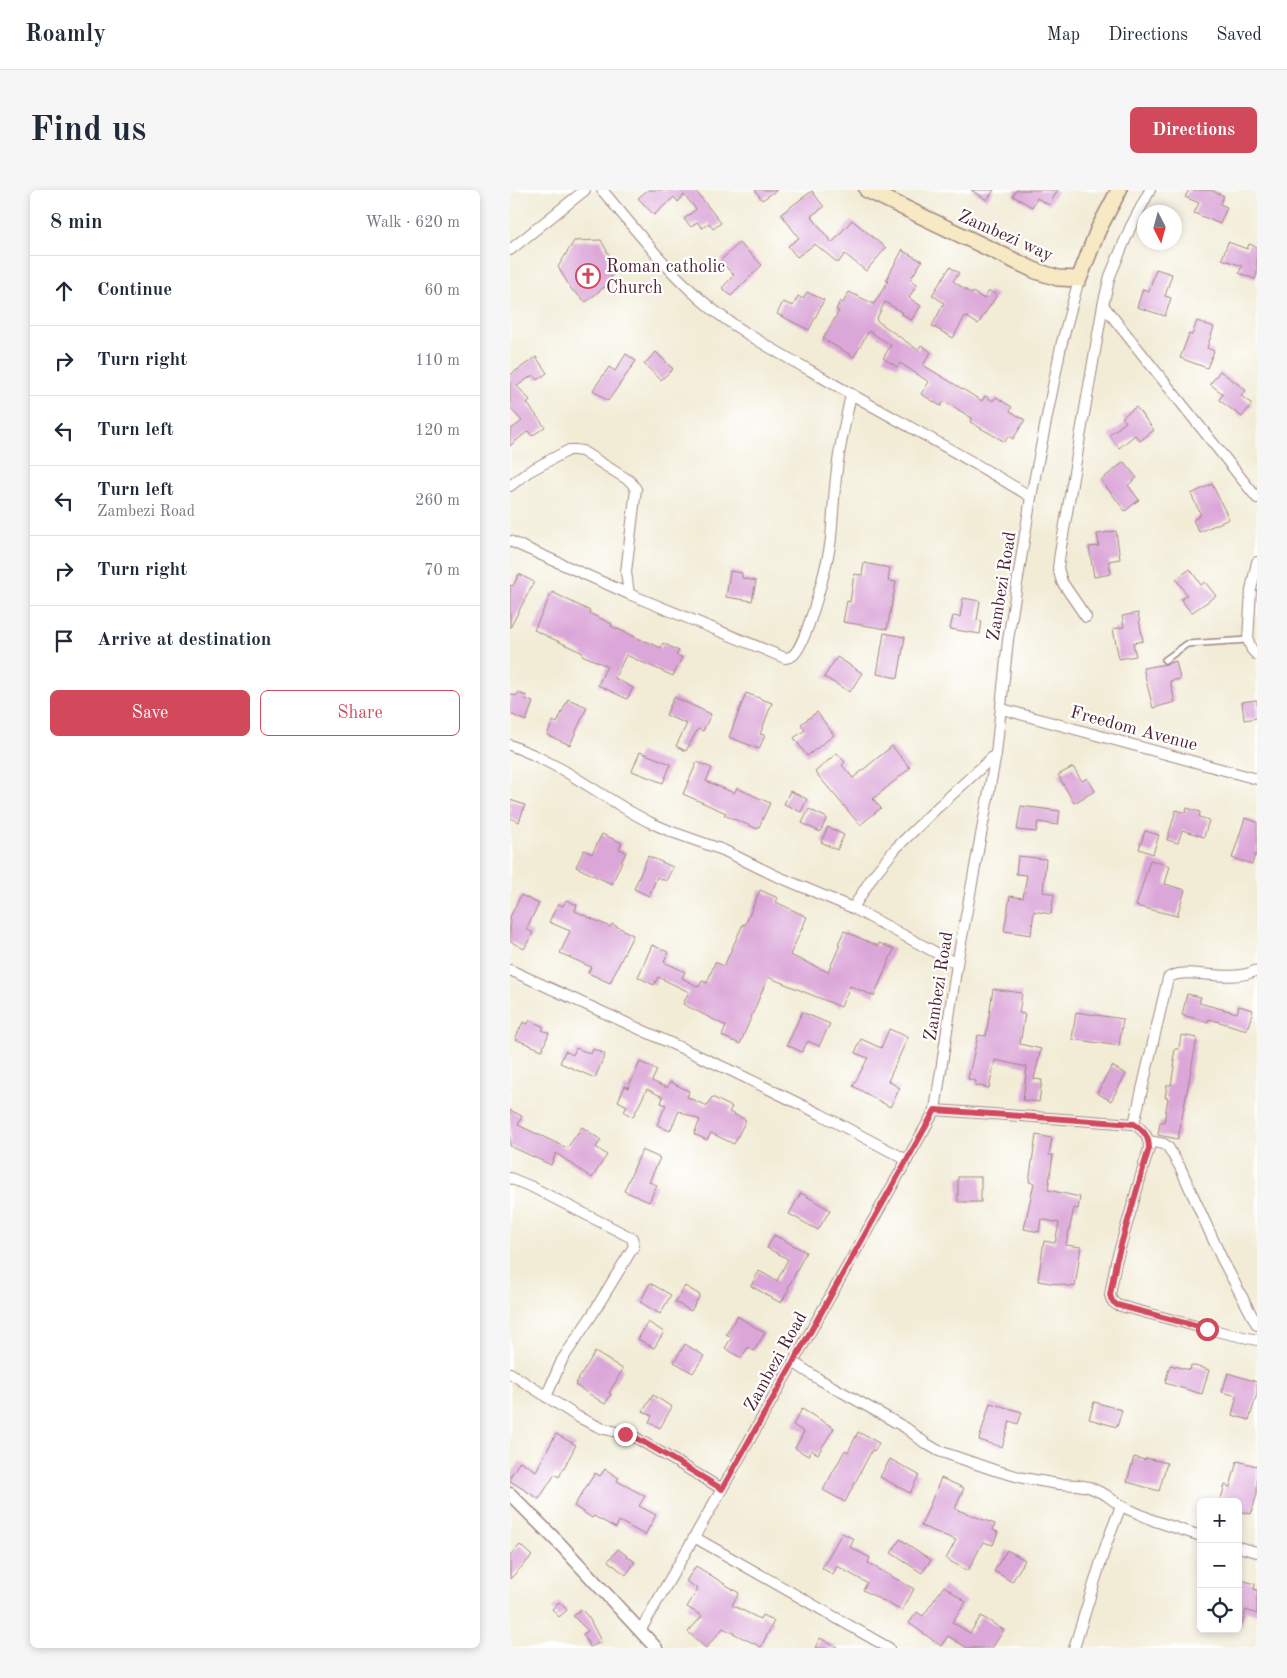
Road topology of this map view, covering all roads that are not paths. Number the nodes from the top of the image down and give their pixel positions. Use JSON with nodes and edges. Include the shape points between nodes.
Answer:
{"nodes":[{"id":1,"x":585,"y":190,"type":"edge"},
{"id":2,"x":602,"y":190,"type":"edge"},
{"id":3,"x":867,"y":190,"type":"edge"},
{"id":4,"x":1119,"y":190,"type":"edge"},
{"id":5,"x":1150,"y":190,"type":"edge"},
{"id":6,"x":510,"y":250,"type":"edge"},
{"id":7,"x":1079,"y":279,"type":"junction"},
{"id":8,"x":1102,"y":305,"type":"junction"},
{"id":9,"x":851,"y":394,"type":"junction"},
{"id":10,"x":510,"y":486,"type":"edge"},
{"id":11,"x":1031,"y":497,"type":"junction"},
{"id":12,"x":1257,"y":498,"type":"edge"},
{"id":13,"x":510,"y":541,"type":"edge"},
{"id":14,"x":1257,"y":562,"type":"edge"},
{"id":15,"x":629,"y":594,"type":"junction"},
{"id":16,"x":1086,"y":618,"type":"dead end"},
{"id":17,"x":1248,"y":640,"type":"junction"},
{"id":18,"x":1257,"y":655,"type":"edge"},
{"id":19,"x":1165,"y":660,"type":"dead end"},
{"id":20,"x":1002,"y":709,"type":"junction"},
{"id":21,"x":510,"y":745,"type":"edge"},
{"id":22,"x":996,"y":754,"type":"junction"},
{"id":23,"x":1257,"y":779,"type":"edge"},
{"id":24,"x":853,"y":908,"type":"junction"},
{"id":25,"x":958,"y":964,"type":"junction"},
{"id":26,"x":510,"y":970,"type":"edge"},
{"id":27,"x":1257,"y":970,"type":"edge"},
{"id":28,"x":935,"y":1110,"type":"junction"},
{"id":29,"x":1134,"y":1124,"type":"junction"},
{"id":30,"x":1149,"y":1141,"type":"junction"},
{"id":31,"x":907,"y":1160,"type":"junction"},
{"id":32,"x":510,"y":1178,"type":"edge"},
{"id":33,"x":1257,"y":1325,"type":"edge"},
{"id":34,"x":1257,"y":1340,"type":"edge"},
{"id":35,"x":793,"y":1362,"type":"junction"},
{"id":36,"x":510,"y":1373,"type":"edge"},
{"id":37,"x":546,"y":1397,"type":"junction"},
{"id":38,"x":722,"y":1489,"type":"junction"},
{"id":39,"x":510,"y":1494,"type":"edge"},
{"id":40,"x":1121,"y":1506,"type":"junction"},
{"id":41,"x":1197,"y":1535,"type":"edge"},
{"id":42,"x":694,"y":1537,"type":"junction"},
{"id":43,"x":1242,"y":1548,"type":"edge"},
{"id":44,"x":1257,"y":1552,"type":"edge"},
{"id":45,"x":640,"y":1631,"type":"junction"},
{"id":46,"x":656,"y":1648,"type":"edge"},
{"id":47,"x":889,"y":1648,"type":"edge"},
{"id":48,"x":1074,"y":1648,"type":"edge"}],
"edges":[{"from":1,"to":6,"type":"street"},
{"from":2,"to":9,"type":"street","via":[[665,264],[711,308],[742,331]]},
{"from":3,"to":7,"type":"main road","name":"Zambezi way","via":[[1036,271],[1058,278]]},
{"from":4,"to":7,"type":"main road","via":[[1098,230]]},
{"from":5,"to":8,"type":"street","via":[[1110,276]]},
{"from":7,"to":11,"type":"street","name":"Zambezi Road","via":[[1061,346]]},
{"from":8,"to":12,"type":"street"},
{"from":8,"to":16,"type":"street","via":[[1058,568],[1062,582]]},
{"from":9,"to":11,"type":"street"},
{"from":9,"to":15,"type":"street","via":[[837,467],[825,572],[809,624],[792,656],[785,658]]},
{"from":10,"to":15,"type":"street","via":[[528,472],[569,450],[582,451],[630,481],[636,489],[626,572]]},
{"from":11,"to":20,"type":"street","name":"Zambezi Road","via":[[1008,640]]},
{"from":13,"to":15,"type":"street"},
{"from":14,"to":17,"type":"street","via":[[1251,590]]},
{"from":17,"to":18,"type":"street"},
{"from":17,"to":19,"type":"lane","via":[[1187,644]]},
{"from":20,"to":22,"type":"street","name":"Zambezi Road"},
{"from":20,"to":23,"type":"street","name":"Freedom Avenue"},
{"from":21,"to":24,"type":"street","via":[[563,770],[650,822]]},
{"from":22,"to":24,"type":"street","via":[[896,848]]},
{"from":22,"to":25,"type":"street","name":"Zambezi Road"},
{"from":24,"to":25,"type":"street"},
{"from":25,"to":28,"type":"street","name":"Zambezi Road"},
{"from":26,"to":31,"type":"street","via":[[734,1072]]},
{"from":27,"to":29,"type":"street","via":[[1227,977],[1178,973],[1168,978]]},
{"from":28,"to":29,"type":"street"},
{"from":28,"to":31,"type":"street","name":"Zambezi Road"},
{"from":29,"to":30,"type":"street"},
{"from":30,"to":33,"type":"street","via":[[1164,1144],[1180,1167],[1222,1260]]},
{"from":30,"to":34,"type":"street","via":[[1116,1262],[1110,1295],[1112,1301],[1117,1305]]},
{"from":31,"to":35,"type":"street","name":"Zambezi Road"},
{"from":32,"to":37,"type":"street","via":[[632,1238],[634,1242],[562,1360]]},
{"from":35,"to":38,"type":"street","name":"Zambezi Road"},
{"from":35,"to":40,"type":"street","via":[[939,1451],[1023,1478],[1089,1487],[1106,1494]]},
{"from":36,"to":37,"type":"street"},
{"from":37,"to":38,"type":"street","via":[[589,1423],[633,1436]]},
{"from":38,"to":42,"type":"street","name":"Zambezi Road"},
{"from":39,"to":45,"type":"street"},
{"from":40,"to":41,"type":"street"},
{"from":40,"to":48,"type":"street"},
{"from":42,"to":45,"type":"street","name":"Zambezi Road"},
{"from":42,"to":47,"type":"street"},
{"from":43,"to":44,"type":"street"},
{"from":45,"to":46,"type":"street"}]}
